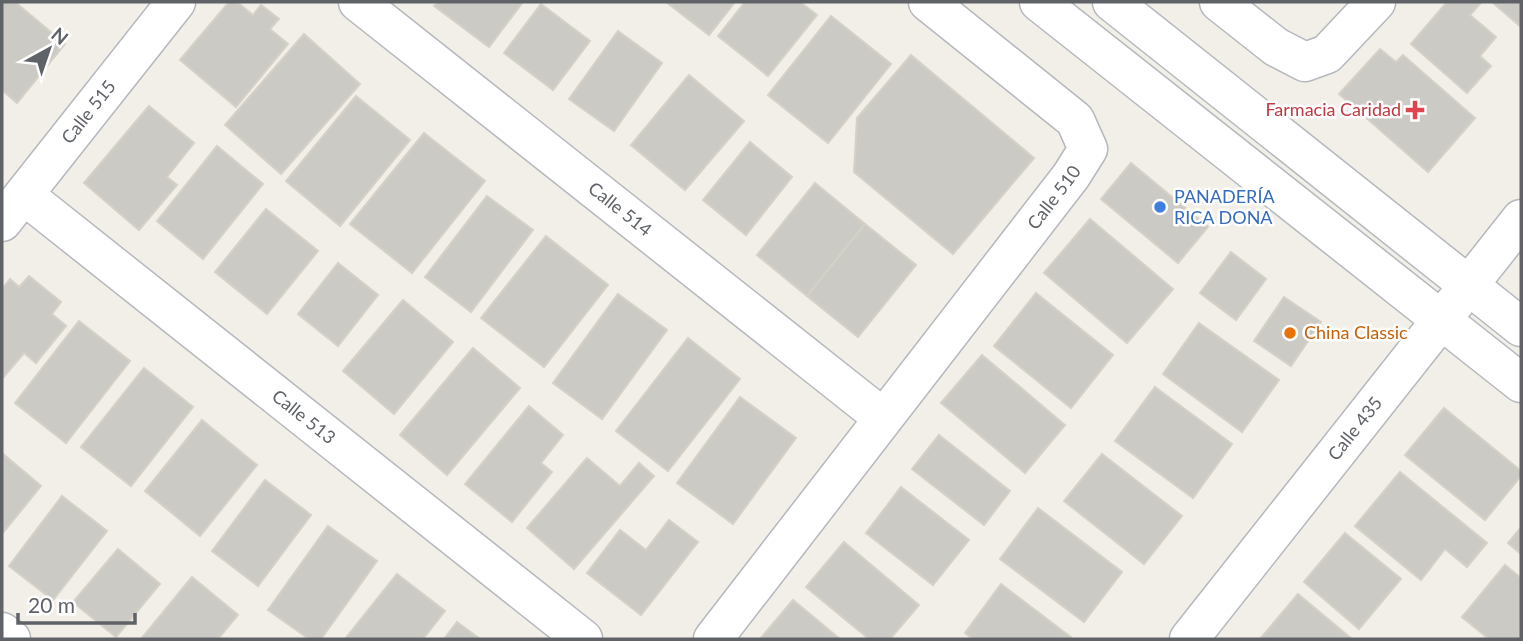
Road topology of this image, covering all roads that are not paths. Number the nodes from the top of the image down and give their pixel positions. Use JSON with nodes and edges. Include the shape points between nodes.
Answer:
{"nodes":[{"id":1,"x":176,"y":2,"type":"edge"},
{"id":2,"x":358,"y":2,"type":"edge"},
{"id":3,"x":928,"y":2,"type":"edge"},
{"id":4,"x":1040,"y":2,"type":"edge"},
{"id":5,"x":1112,"y":2,"type":"edge"},
{"id":6,"x":1219,"y":2,"type":"edge"},
{"id":7,"x":1376,"y":2,"type":"edge"},
{"id":8,"x":13,"y":209,"type":"edge"},
{"id":9,"x":1521,"y":219,"type":"edge"},
{"id":10,"x":1469,"y":285,"type":"junction"},
{"id":11,"x":1443,"y":320,"type":"junction"},
{"id":12,"x":1521,"y":327,"type":"edge"},
{"id":13,"x":1521,"y":383,"type":"edge"},
{"id":14,"x":882,"y":417,"type":"junction"},
{"id":15,"x":2,"y":632,"type":"edge"},
{"id":16,"x":10,"y":639,"type":"edge"},
{"id":17,"x":583,"y":639,"type":"edge"},
{"id":18,"x":713,"y":639,"type":"edge"},
{"id":19,"x":1189,"y":639,"type":"edge"}],
"edges":[{"from":1,"to":8,"type":"street","name":"Calle 515"},
{"from":2,"to":14,"type":"street","name":"Calle 514"},
{"from":3,"to":14,"type":"street","name":"Calle 510","via":[[1075,120],[1088,149]]},
{"from":4,"to":11,"type":"street"},
{"from":5,"to":10,"type":"street"},
{"from":6,"to":7,"type":"street","via":[[1276,47],[1306,62],[1327,54]]},
{"from":8,"to":17,"type":"street","name":"Calle 513"},
{"from":9,"to":10,"type":"street","name":"Calle 435"},
{"from":10,"to":11,"type":"street","name":"Calle 435"},
{"from":10,"to":12,"type":"street"},
{"from":11,"to":13,"type":"street"},
{"from":11,"to":19,"type":"street","name":"Calle 435"},
{"from":14,"to":18,"type":"street"},
{"from":15,"to":16,"type":"street"}]}
